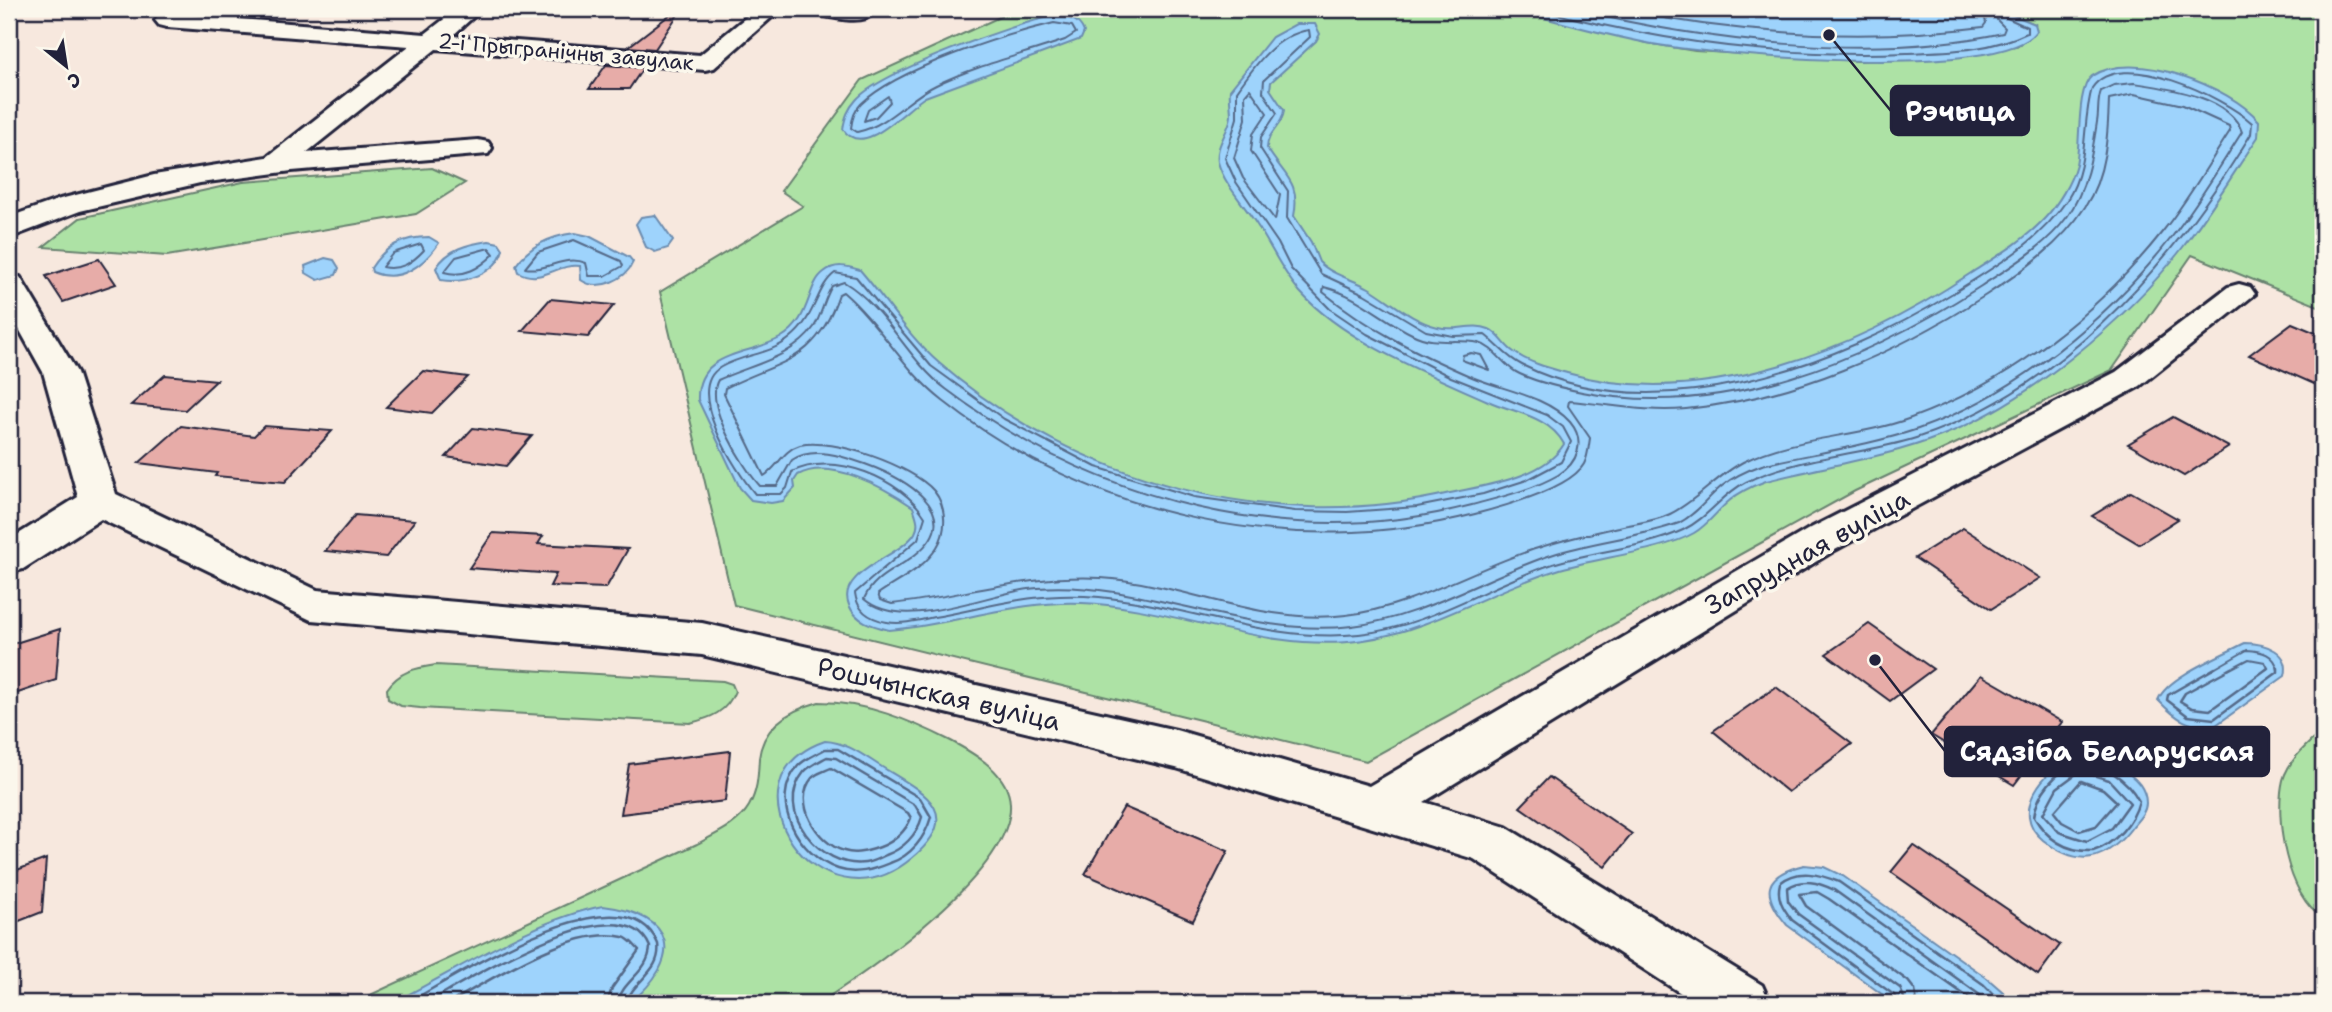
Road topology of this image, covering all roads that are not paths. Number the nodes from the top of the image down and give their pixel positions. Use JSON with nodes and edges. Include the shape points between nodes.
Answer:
{"nodes":[{"id":1,"x":471,"y":9,"type":"edge"},
{"id":2,"x":770,"y":9,"type":"edge"},
{"id":3,"x":825,"y":9,"type":"edge"},
{"id":4,"x":862,"y":13,"type":"dead end"},
{"id":5,"x":167,"y":20,"type":"dead end"},
{"id":6,"x":427,"y":41,"type":"junction"},
{"id":7,"x":478,"y":148,"type":"dead end"},
{"id":8,"x":276,"y":164,"type":"junction"},
{"id":9,"x":9,"y":229,"type":"edge"},
{"id":10,"x":9,"y":284,"type":"edge"},
{"id":11,"x":2239,"y":294,"type":"dead end"},
{"id":12,"x":99,"y":502,"type":"junction"},
{"id":13,"x":9,"y":559,"type":"edge"},
{"id":14,"x":1373,"y":808,"type":"junction"},
{"id":15,"x":1743,"y":1003,"type":"edge"}],
"edges":[{"from":1,"to":6,"type":"street"},
{"from":2,"to":6,"type":"street","name":"2-і Прыгранічны завулак","via":[[705,63]]},
{"from":3,"to":4,"type":"street"},
{"from":5,"to":6,"type":"street","name":"2-і Прыгранічны завулак"},
{"from":6,"to":8,"type":"street"},
{"from":7,"to":8,"type":"street"},
{"from":8,"to":9,"type":"street","via":[[161,180],[39,212]]},
{"from":10,"to":12,"type":"street","via":[[61,372]]},
{"from":11,"to":14,"type":"street","name":"Запрудная вуліца","via":[[2129,379],[1821,540]]},
{"from":12,"to":13,"type":"street"},
{"from":12,"to":14,"type":"street","name":"Рошчынская вуліца","via":[[311,605],[702,639],[1176,749]]},
{"from":14,"to":15,"type":"street","name":"Рошчынская вуліца","via":[[1489,842]]}]}
